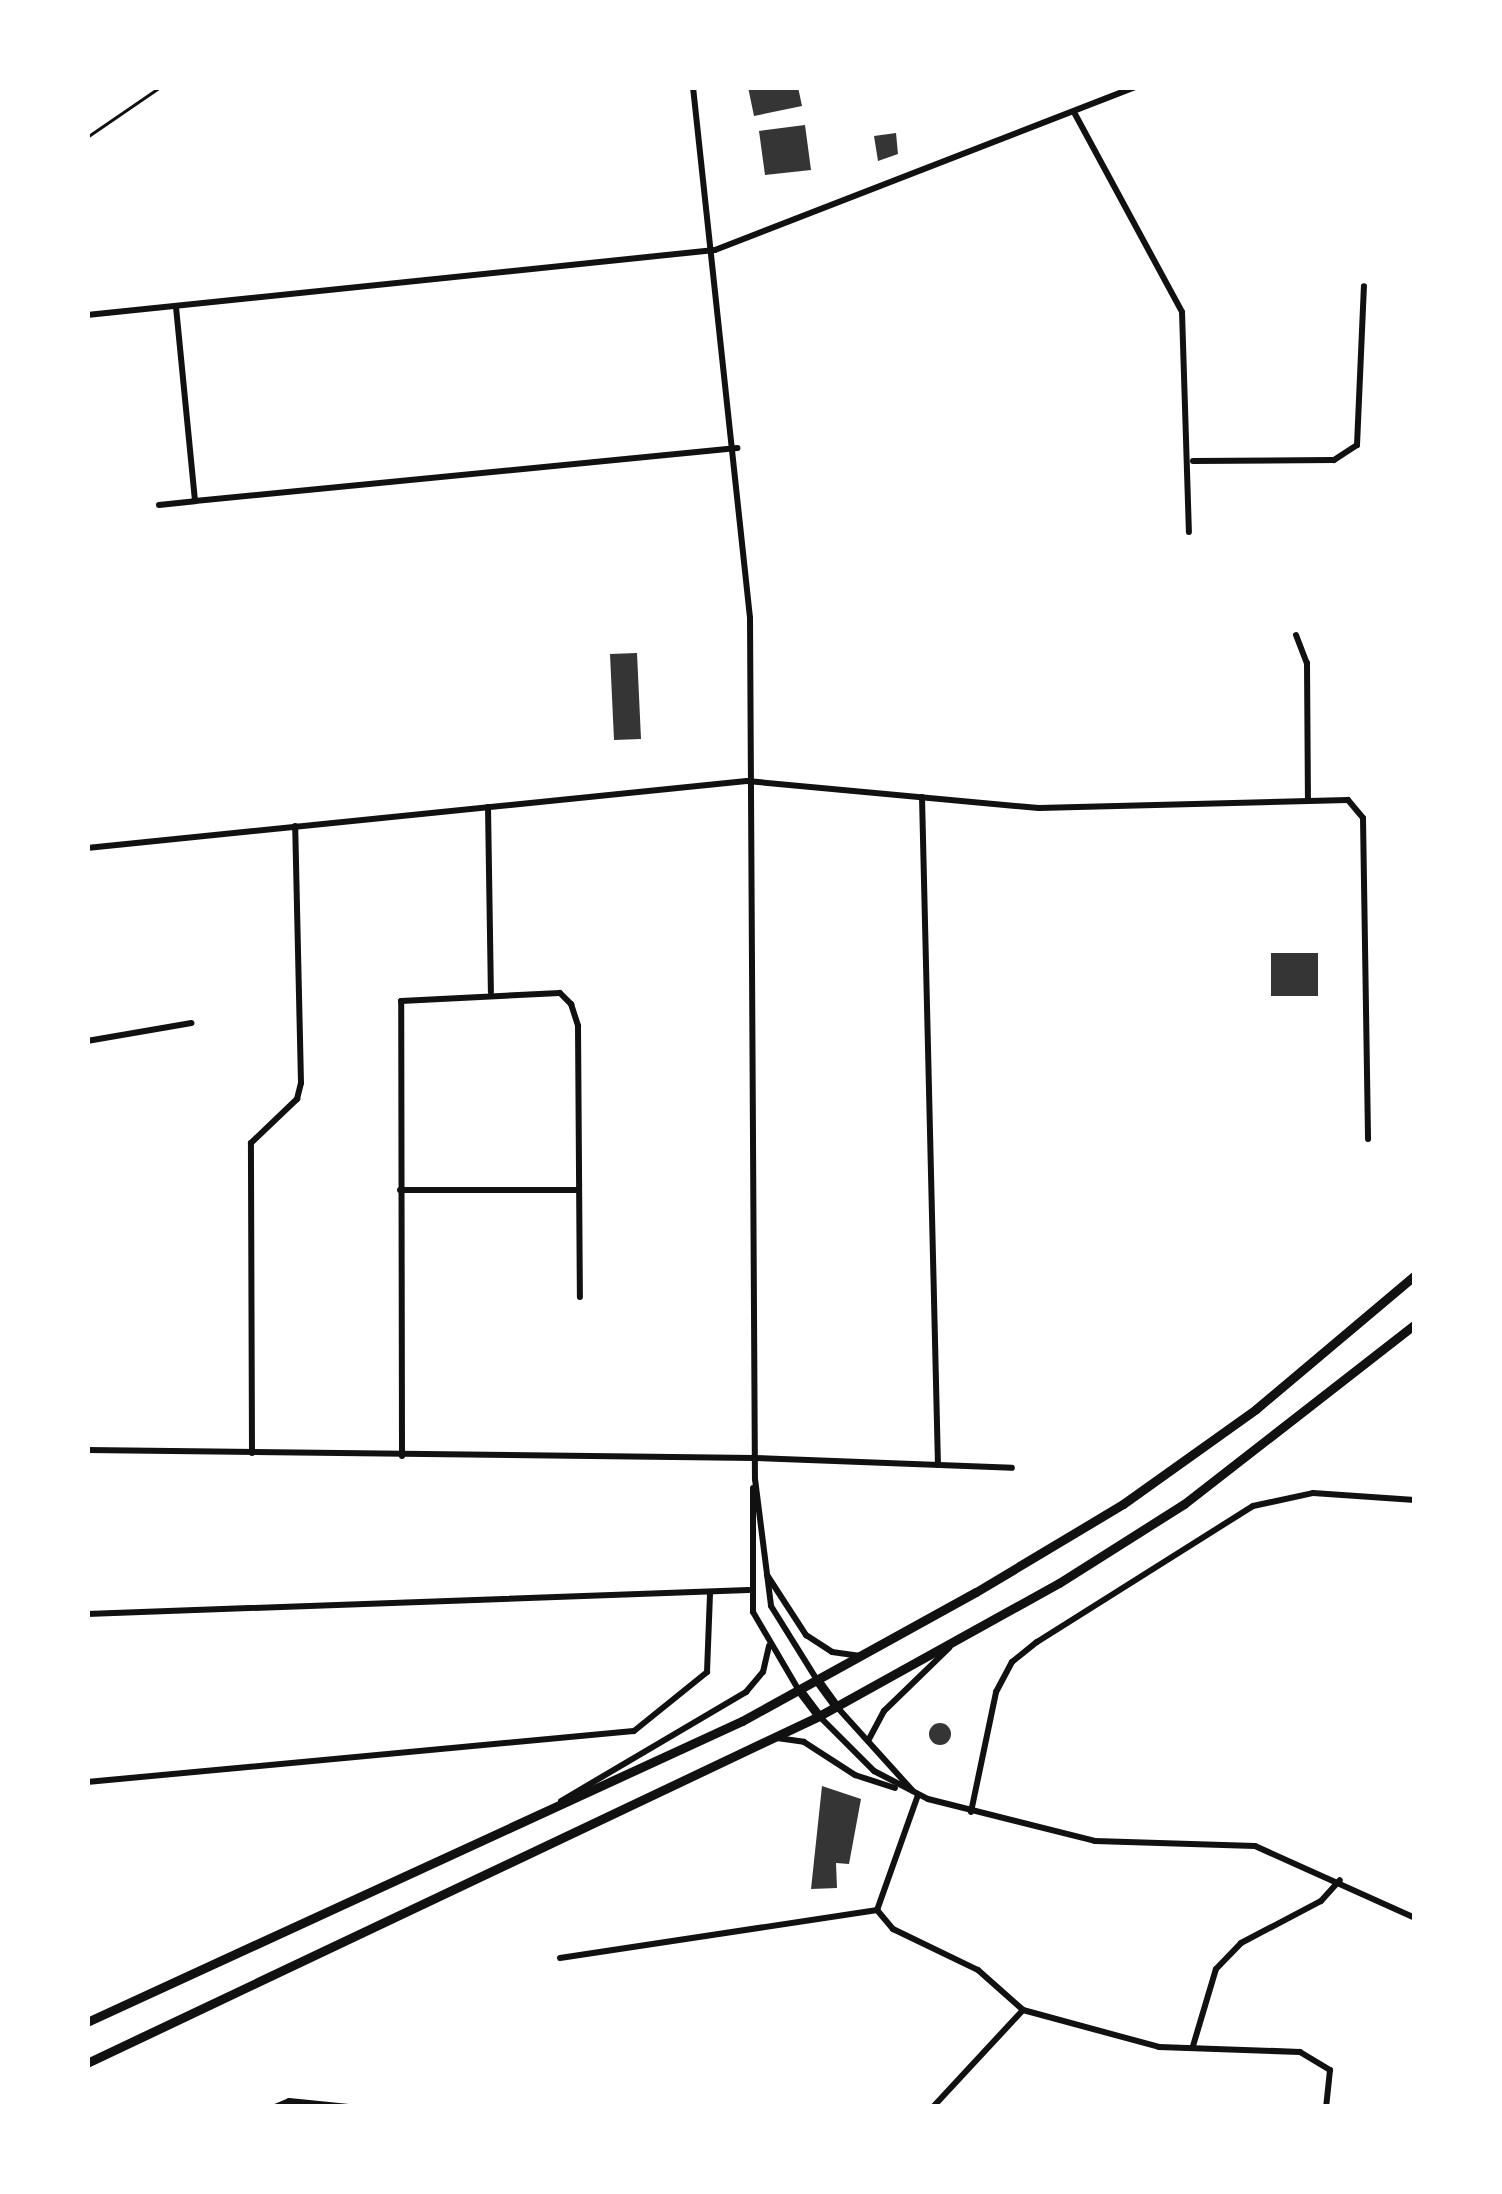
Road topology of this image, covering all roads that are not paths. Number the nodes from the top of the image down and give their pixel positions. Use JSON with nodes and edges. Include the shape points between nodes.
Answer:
{"nodes":[{"id":1,"x":693,"y":87,"type":"edge"},
{"id":2,"x":1136,"y":87,"type":"edge"},
{"id":3,"x":1075,"y":112,"type":"junction"},
{"id":4,"x":715,"y":250,"type":"junction"},
{"id":5,"x":1364,"y":286,"type":"dead end"},
{"id":6,"x":176,"y":307,"type":"junction"},
{"id":7,"x":87,"y":315,"type":"edge"},
{"id":8,"x":737,"y":448,"type":"junction"},
{"id":9,"x":1192,"y":461,"type":"junction"},
{"id":10,"x":195,"y":501,"type":"junction"},
{"id":11,"x":159,"y":505,"type":"dead end"},
{"id":12,"x":1189,"y":532,"type":"dead end"},
{"id":13,"x":1296,"y":635,"type":"dead end"},
{"id":14,"x":747,"y":781,"type":"junction"},
{"id":15,"x":922,"y":796,"type":"junction"},
{"id":16,"x":1308,"y":800,"type":"junction"},
{"id":17,"x":488,"y":807,"type":"junction"},
{"id":18,"x":295,"y":826,"type":"junction"},
{"id":19,"x":87,"y":848,"type":"edge"},
{"id":20,"x":490,"y":992,"type":"junction"},
{"id":21,"x":191,"y":1023,"type":"dead end"},
{"id":22,"x":87,"y":1041,"type":"edge"},
{"id":23,"x":1368,"y":1139,"type":"dead end"},
{"id":24,"x":400,"y":1190,"type":"junction"},
{"id":25,"x":579,"y":1190,"type":"junction"},
{"id":26,"x":1415,"y":1275,"type":"edge"},
{"id":27,"x":580,"y":1298,"type":"dead end"},
{"id":28,"x":1415,"y":1324,"type":"edge"},
{"id":29,"x":87,"y":1450,"type":"edge"},
{"id":30,"x":252,"y":1453,"type":"junction"},
{"id":31,"x":402,"y":1456,"type":"junction"},
{"id":32,"x":755,"y":1458,"type":"junction"},
{"id":33,"x":938,"y":1465,"type":"junction"},
{"id":34,"x":1012,"y":1468,"type":"dead end"},
{"id":35,"x":755,"y":1478,"type":"junction"},
{"id":36,"x":1415,"y":1500,"type":"edge"},
{"id":37,"x":762,"y":1560,"type":"junction"},
{"id":38,"x":749,"y":1589,"type":"junction"},
{"id":39,"x":710,"y":1594,"type":"junction"},
{"id":40,"x":87,"y":1614,"type":"edge"},
{"id":41,"x":960,"y":1637,"type":"junction"},
{"id":42,"x":769,"y":1646,"type":"junction"},
{"id":43,"x":862,"y":1656,"type":"junction"},
{"id":44,"x":817,"y":1680,"type":"junction"},
{"id":45,"x":800,"y":1691,"type":"junction"},
{"id":46,"x":836,"y":1706,"type":"junction"},
{"id":47,"x":819,"y":1716,"type":"junction"},
{"id":48,"x":771,"y":1738,"type":"junction"},
{"id":49,"x":868,"y":1741,"type":"junction"},
{"id":50,"x":87,"y":1782,"type":"edge"},
{"id":51,"x":904,"y":1790,"type":"junction"},
{"id":52,"x":917,"y":1794,"type":"junction"},
{"id":53,"x":559,"y":1803,"type":"junction"},
{"id":54,"x":971,"y":1811,"type":"junction"},
{"id":55,"x":1340,"y":1880,"type":"junction"},
{"id":56,"x":877,"y":1910,"type":"junction"},
{"id":57,"x":1415,"y":1918,"type":"edge"},
{"id":58,"x":560,"y":1958,"type":"dead end"},
{"id":59,"x":1023,"y":2010,"type":"junction"},
{"id":60,"x":87,"y":2022,"type":"edge"},
{"id":61,"x":1193,"y":2047,"type":"junction"},
{"id":62,"x":87,"y":2062,"type":"edge"},
{"id":63,"x":275,"y":2107,"type":"edge"},
{"id":64,"x":350,"y":2107,"type":"edge"},
{"id":65,"x":933,"y":2107,"type":"edge"},
{"id":66,"x":1326,"y":2107,"type":"edge"}],
"edges":[{"from":1,"to":4,"type":"street"},
{"from":2,"to":3,"type":"street"},
{"from":3,"to":4,"type":"street"},
{"from":3,"to":9,"type":"street","via":[[1182,312]]},
{"from":4,"to":6,"type":"street"},
{"from":4,"to":8,"type":"street"},
{"from":5,"to":9,"type":"street","via":[[1358,445],[1334,460]]},
{"from":6,"to":7,"type":"street"},
{"from":6,"to":10,"type":"street"},
{"from":8,"to":10,"type":"street"},
{"from":8,"to":14,"type":"street","via":[[750,618]]},
{"from":9,"to":12,"type":"street"},
{"from":10,"to":11,"type":"street"},
{"from":13,"to":16,"type":"street","via":[[1307,663]]},
{"from":14,"to":15,"type":"street"},
{"from":14,"to":17,"type":"street"},
{"from":14,"to":32,"type":"street"},
{"from":15,"to":16,"type":"street","via":[[1039,808]]},
{"from":15,"to":33,"type":"street"},
{"from":16,"to":23,"type":"street","via":[[1359,805]]},
{"from":17,"to":18,"type":"street"},
{"from":17,"to":20,"type":"street"},
{"from":18,"to":19,"type":"street"},
{"from":18,"to":30,"type":"street","via":[[301,1083],[297,1099],[251,1143]]},
{"from":20,"to":24,"type":"street","via":[[410,996],[395,1011]]},
{"from":20,"to":25,"type":"street","via":[[560,993],[571,1004],[578,1026]]},
{"from":21,"to":22,"type":"street"},
{"from":24,"to":25,"type":"street"},
{"from":24,"to":31,"type":"street"},
{"from":25,"to":27,"type":"street"},
{"from":26,"to":43,"type":"highway","via":[[1256,1409],[1123,1504]]},
{"from":28,"to":41,"type":"highway","via":[[1184,1504]]},
{"from":29,"to":30,"type":"street"},
{"from":30,"to":31,"type":"street"},
{"from":31,"to":32,"type":"street"},
{"from":32,"to":33,"type":"street"},
{"from":32,"to":35,"type":"street"},
{"from":33,"to":34,"type":"street"},
{"from":35,"to":37,"type":"street"},
{"from":35,"to":38,"type":"street"},
{"from":36,"to":54,"type":"street","via":[[1313,1493],[1253,1506],[1037,1642],[1012,1662],[996,1692]]},
{"from":37,"to":43,"type":"street","via":[[806,1635],[832,1652]]},
{"from":37,"to":44,"type":"street","via":[[771,1606]]},
{"from":38,"to":39,"type":"street"},
{"from":38,"to":42,"type":"street"},
{"from":39,"to":40,"type":"street"},
{"from":39,"to":50,"type":"street","via":[[707,1672],[634,1731]]},
{"from":41,"to":46,"type":"highway"},
{"from":41,"to":49,"type":"street","via":[[884,1711]]},
{"from":42,"to":45,"type":"street"},
{"from":42,"to":53,"type":"street","via":[[763,1672],[746,1692],[628,1755]]},
{"from":43,"to":44,"type":"highway"},
{"from":44,"to":45,"type":"highway"},
{"from":44,"to":46,"type":"highway"},
{"from":45,"to":47,"type":"highway"},
{"from":45,"to":53,"type":"highway"},
{"from":46,"to":47,"type":"highway"},
{"from":46,"to":49,"type":"street"},
{"from":47,"to":48,"type":"highway"},
{"from":47,"to":51,"type":"street"},
{"from":48,"to":51,"type":"street","via":[[804,1742],[855,1775]]},
{"from":48,"to":62,"type":"highway"},
{"from":49,"to":52,"type":"street"},
{"from":51,"to":52,"type":"street"},
{"from":52,"to":54,"type":"street"},
{"from":52,"to":56,"type":"street"},
{"from":53,"to":60,"type":"highway"},
{"from":54,"to":55,"type":"street","via":[[1095,1841],[1255,1846]]},
{"from":55,"to":57,"type":"street"},
{"from":55,"to":61,"type":"street","via":[[1321,1901],[1241,1943],[1216,1969]]},
{"from":56,"to":58,"type":"street"},
{"from":56,"to":59,"type":"street","via":[[893,1929],[978,1970]]},
{"from":59,"to":61,"type":"street","via":[[1159,2047]]},
{"from":59,"to":65,"type":"street"},
{"from":61,"to":66,"type":"street","via":[[1318,2058],[1333,2085]]},
{"from":63,"to":64,"type":"street"}]}
